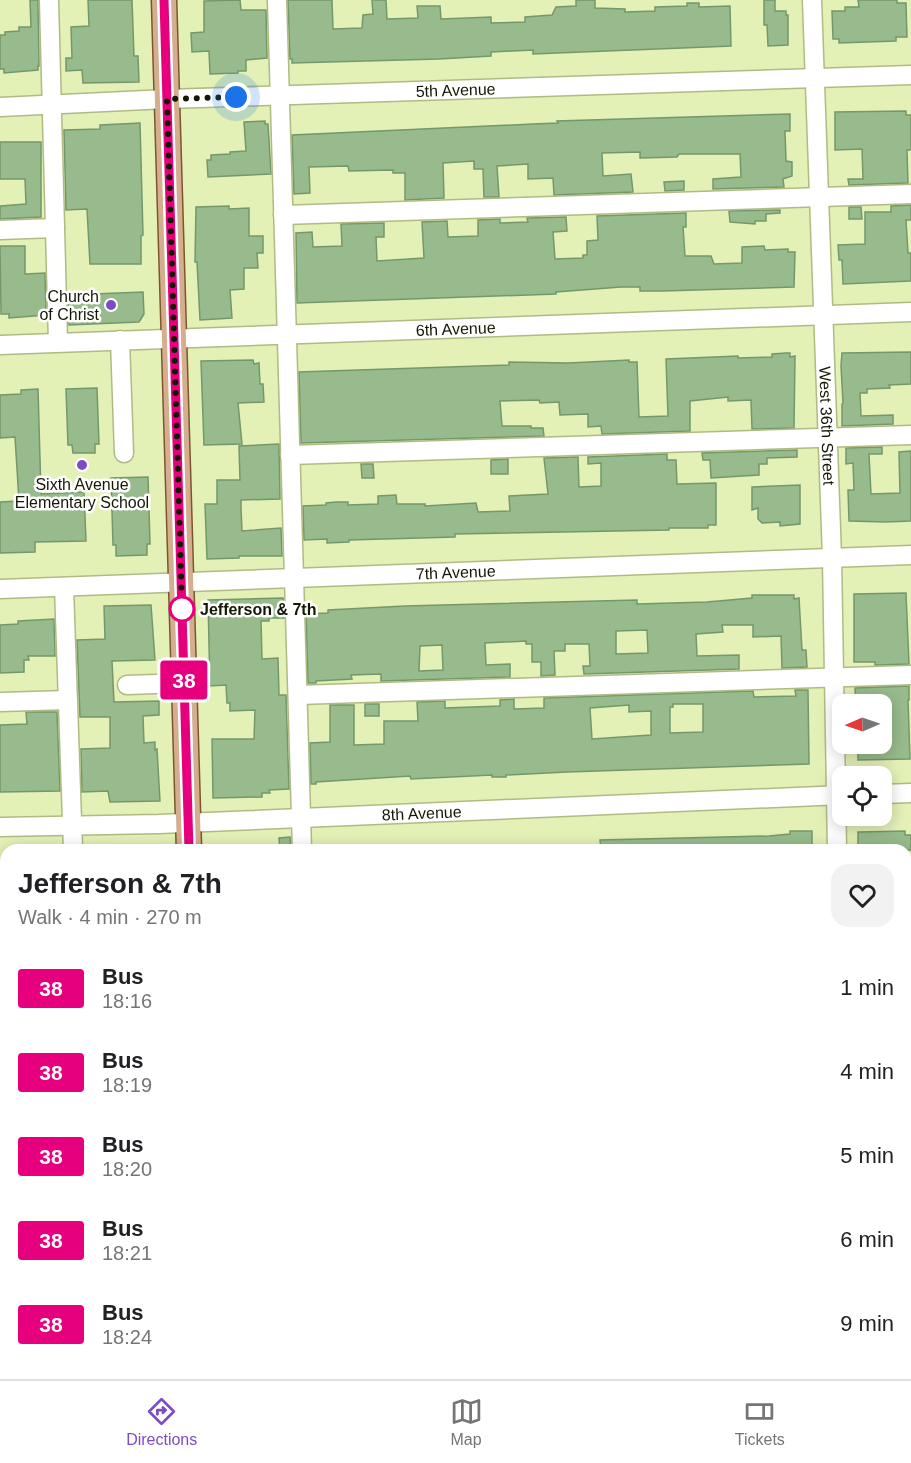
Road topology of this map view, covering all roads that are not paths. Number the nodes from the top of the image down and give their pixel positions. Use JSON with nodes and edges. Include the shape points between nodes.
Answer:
{"nodes":[{"id":1,"x":49,"y":0,"type":"edge"},
{"id":2,"x":164,"y":0,"type":"edge"},
{"id":3,"x":277,"y":0,"type":"edge"},
{"id":4,"x":812,"y":0,"type":"edge"},
{"id":5,"x":911,"y":75,"type":"edge"},
{"id":6,"x":814,"y":78,"type":"junction"},
{"id":7,"x":280,"y":96,"type":"junction"},
{"id":8,"x":167,"y":99,"type":"junction"},
{"id":9,"x":52,"y":105,"type":"junction"},
{"id":10,"x":0,"y":107,"type":"edge"},
{"id":11,"x":911,"y":194,"type":"edge"},
{"id":12,"x":819,"y":197,"type":"junction"},
{"id":13,"x":283,"y":215,"type":"junction"},
{"id":14,"x":55,"y":228,"type":"junction"},
{"id":15,"x":0,"y":230,"type":"edge"},
{"id":16,"x":911,"y":312,"type":"edge"},
{"id":17,"x":824,"y":315,"type":"junction"},
{"id":18,"x":286,"y":334,"type":"junction"},
{"id":19,"x":174,"y":339,"type":"junction"},
{"id":20,"x":120,"y":340,"type":"junction"},
{"id":21,"x":58,"y":342,"type":"junction"},
{"id":22,"x":0,"y":345,"type":"edge"},
{"id":23,"x":911,"y":435,"type":"edge"},
{"id":24,"x":828,"y":438,"type":"junction"},
{"id":25,"x":124,"y":453,"type":"dead end"},
{"id":26,"x":290,"y":455,"type":"junction"},
{"id":27,"x":911,"y":555,"type":"edge"},
{"id":28,"x":832,"y":558,"type":"junction"},
{"id":29,"x":295,"y":578,"type":"junction"},
{"id":30,"x":180,"y":582,"type":"junction"},
{"id":31,"x":64,"y":587,"type":"junction"},
{"id":32,"x":0,"y":589,"type":"edge"},
{"id":33,"x":911,"y":675,"type":"edge"},
{"id":34,"x":834,"y":677,"type":"junction"},
{"id":35,"x":184,"y":683,"type":"junction"},
{"id":36,"x":127,"y":685,"type":"dead end"},
{"id":37,"x":298,"y":695,"type":"junction"},
{"id":38,"x":68,"y":700,"type":"junction"},
{"id":39,"x":0,"y":702,"type":"edge"},
{"id":40,"x":839,"y":766,"type":"edge"},
{"id":41,"x":911,"y":793,"type":"edge"},
{"id":42,"x":892,"y":794,"type":"edge"},
{"id":43,"x":832,"y":795,"type":"edge"},
{"id":44,"x":301,"y":816,"type":"junction"},
{"id":45,"x":188,"y":822,"type":"junction"},
{"id":46,"x":72,"y":826,"type":"junction"},
{"id":47,"x":838,"y":826,"type":"edge"},
{"id":48,"x":0,"y":827,"type":"edge"},
{"id":49,"x":73,"y":844,"type":"edge"},
{"id":50,"x":189,"y":844,"type":"edge"},
{"id":51,"x":302,"y":844,"type":"edge"},
{"id":52,"x":837,"y":844,"type":"edge"}],
"edges":[{"from":1,"to":9,"type":"street"},
{"from":2,"to":8,"type":"main road"},
{"from":3,"to":7,"type":"street"},
{"from":4,"to":6,"type":"street","name":"West 36th Street"},
{"from":5,"to":6,"type":"street","name":"5th Avenue"},
{"from":6,"to":7,"type":"street","name":"5th Avenue"},
{"from":6,"to":12,"type":"street","name":"West 36th Street"},
{"from":7,"to":8,"type":"street","name":"5th Avenue"},
{"from":7,"to":13,"type":"street"},
{"from":8,"to":9,"type":"street","name":"5th Avenue"},
{"from":8,"to":19,"type":"main road"},
{"from":9,"to":10,"type":"street","name":"5th Avenue"},
{"from":9,"to":14,"type":"street"},
{"from":11,"to":12,"type":"street"},
{"from":12,"to":13,"type":"street"},
{"from":12,"to":17,"type":"street","name":"West 36th Street"},
{"from":13,"to":18,"type":"street"},
{"from":14,"to":15,"type":"street"},
{"from":14,"to":21,"type":"street"},
{"from":16,"to":17,"type":"street","name":"6th Avenue"},
{"from":17,"to":18,"type":"street","name":"6th Avenue"},
{"from":17,"to":24,"type":"street","name":"West 36th Street"},
{"from":18,"to":19,"type":"street","name":"6th Avenue"},
{"from":18,"to":26,"type":"street"},
{"from":19,"to":20,"type":"street","name":"6th Avenue"},
{"from":19,"to":30,"type":"main road"},
{"from":20,"to":21,"type":"street","name":"6th Avenue"},
{"from":20,"to":25,"type":"street"},
{"from":21,"to":22,"type":"street","name":"6th Avenue"},
{"from":23,"to":24,"type":"street"},
{"from":24,"to":26,"type":"street"},
{"from":24,"to":28,"type":"street","name":"West 36th Street"},
{"from":26,"to":29,"type":"street"},
{"from":27,"to":28,"type":"street","name":"7th Avenue"},
{"from":28,"to":29,"type":"street","name":"7th Avenue"},
{"from":28,"to":34,"type":"street","name":"West 36th Street"},
{"from":29,"to":30,"type":"street","name":"7th Avenue"},
{"from":29,"to":37,"type":"street"},
{"from":30,"to":31,"type":"street","name":"7th Avenue"},
{"from":30,"to":35,"type":"main road"},
{"from":31,"to":32,"type":"street","name":"7th Avenue"},
{"from":31,"to":38,"type":"street"},
{"from":33,"to":34,"type":"street"},
{"from":34,"to":37,"type":"street"},
{"from":34,"to":40,"type":"street","name":"West 36th Street"},
{"from":35,"to":36,"type":"street"},
{"from":35,"to":45,"type":"main road"},
{"from":37,"to":44,"type":"street"},
{"from":38,"to":39,"type":"street"},
{"from":38,"to":46,"type":"street"},
{"from":41,"to":42,"type":"street"},
{"from":43,"to":44,"type":"street","name":"8th Avenue"},
{"from":44,"to":45,"type":"street","name":"8th Avenue"},
{"from":44,"to":51,"type":"street"},
{"from":45,"to":46,"type":"street","name":"8th Avenue"},
{"from":45,"to":50,"type":"main road"},
{"from":46,"to":48,"type":"street","name":"8th Avenue"},
{"from":46,"to":49,"type":"street"},
{"from":47,"to":52,"type":"street","name":"West 36th Street"}]}
